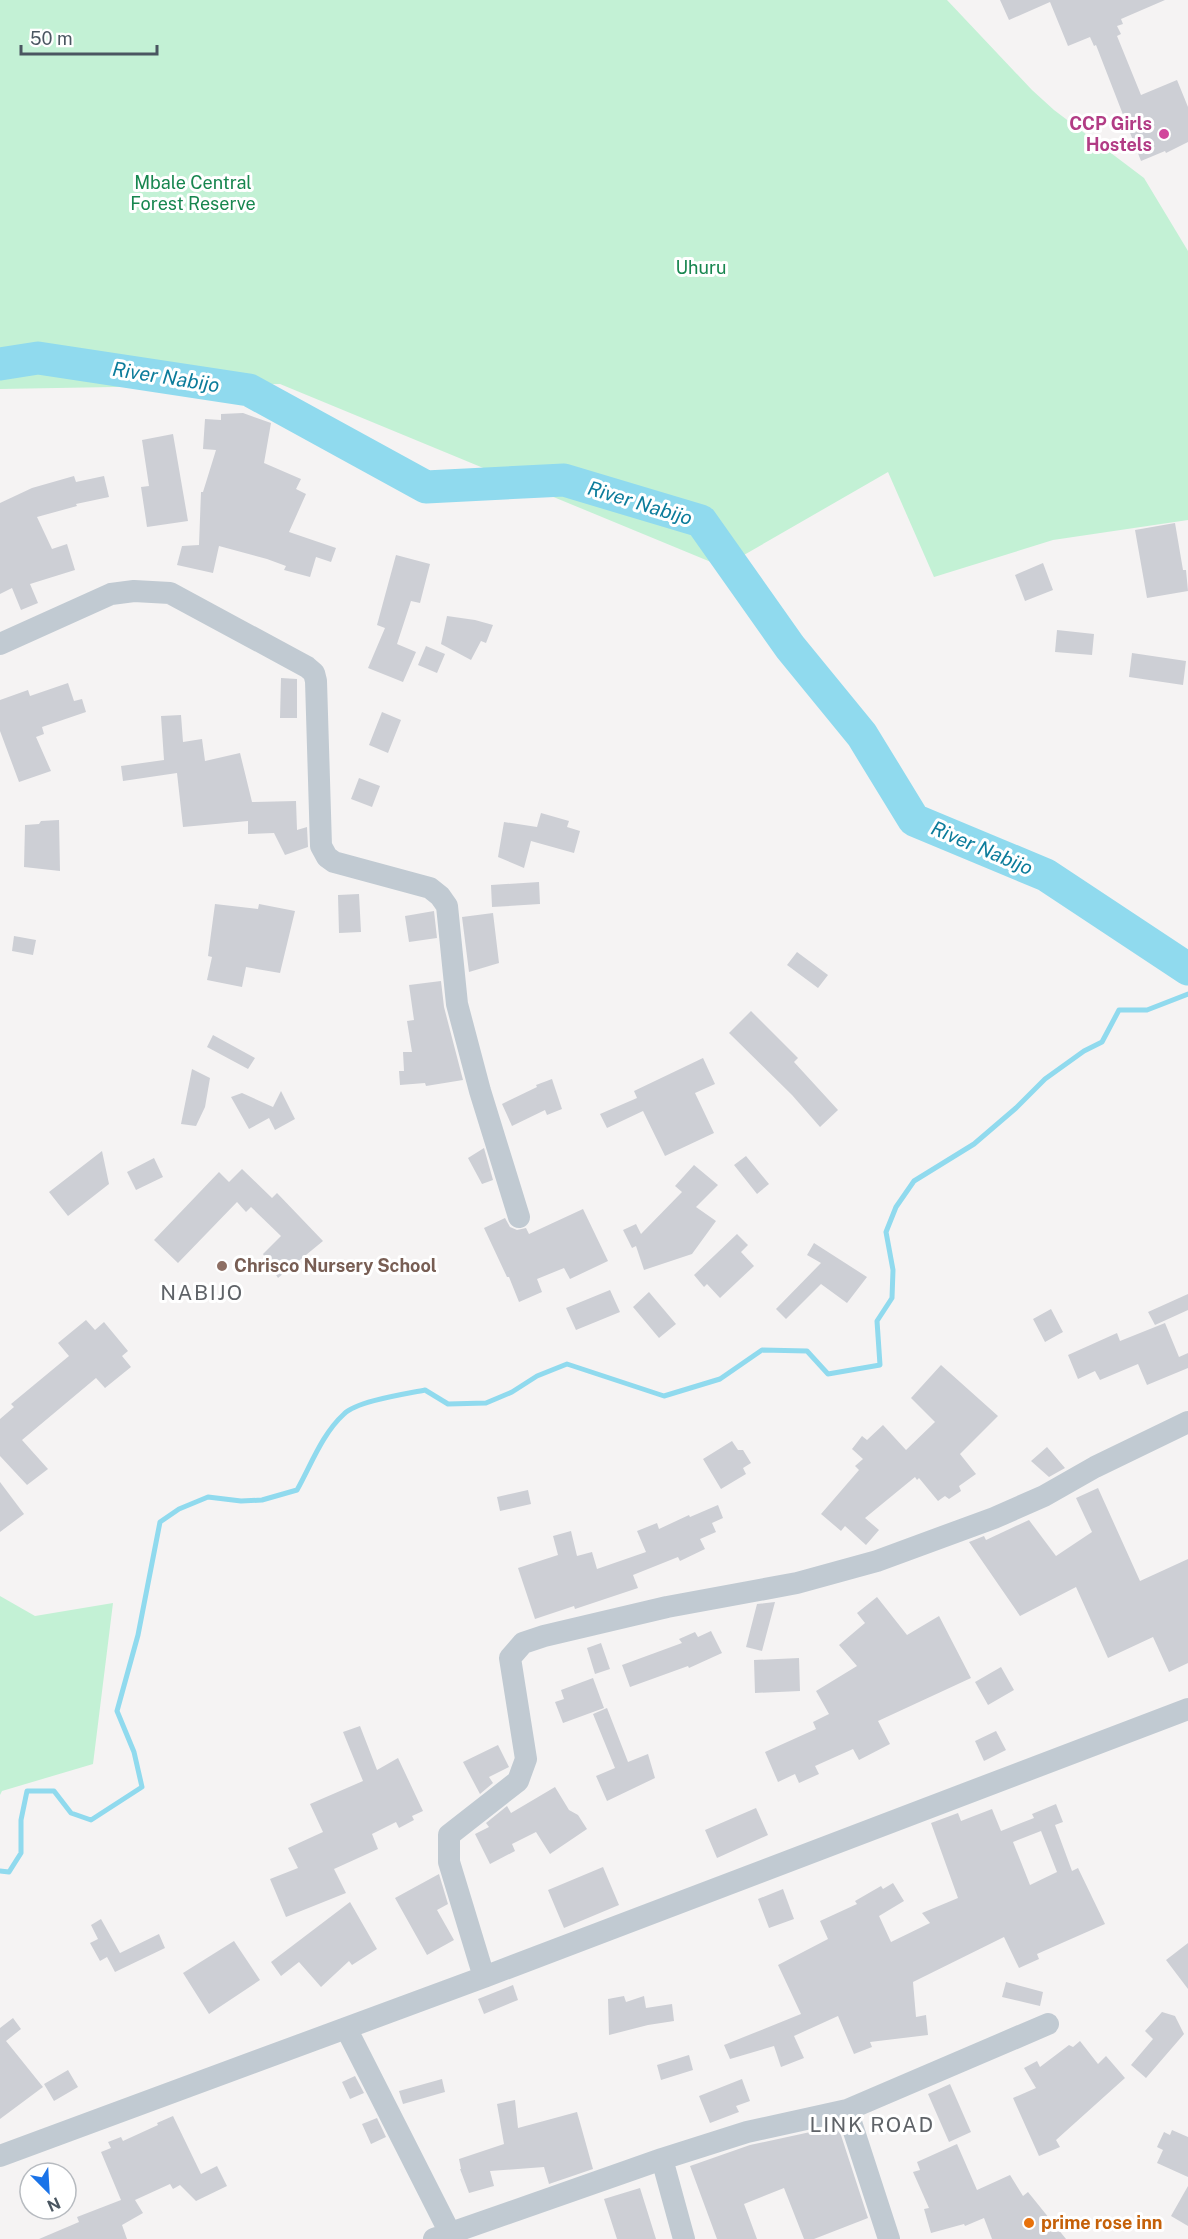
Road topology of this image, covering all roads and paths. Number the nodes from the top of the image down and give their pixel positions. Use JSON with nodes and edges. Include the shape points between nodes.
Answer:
{"nodes":[{"id":1,"x":0,"y":644,"type":"edge"},
{"id":2,"x":519,"y":1216,"type":"dead end"},
{"id":3,"x":1188,"y":1422,"type":"edge"},
{"id":4,"x":1188,"y":1709,"type":"edge"},
{"id":5,"x":484,"y":1977,"type":"junction"},
{"id":6,"x":1048,"y":2024,"type":"dead end"},
{"id":7,"x":346,"y":2028,"type":"junction"},
{"id":8,"x":847,"y":2110,"type":"junction"},
{"id":9,"x":0,"y":2156,"type":"edge"},
{"id":10,"x":662,"y":2159,"type":"junction"},
{"id":11,"x":446,"y":2237,"type":"edge"},
{"id":12,"x":684,"y":2239,"type":"edge"},
{"id":13,"x":889,"y":2239,"type":"edge"}],
"edges":[{"from":1,"to":2,"type":"street","via":[[111,594],[151,591],[170,593],[314,673],[321,846],[334,862],[430,888],[447,906],[457,1004]]},
{"from":3,"to":5,"type":"street","via":[[1024,1505],[877,1561],[523,1643],[510,1658],[526,1759],[518,1781],[449,1835],[449,1862]]},
{"from":4,"to":5,"type":"street"},
{"from":5,"to":7,"type":"street"},
{"from":6,"to":8,"type":"street"},
{"from":7,"to":9,"type":"street"},
{"from":7,"to":11,"type":"street"},
{"from":8,"to":10,"type":"street","via":[[747,2132]]},
{"from":8,"to":13,"type":"street"},
{"from":10,"to":11,"type":"street"},
{"from":10,"to":12,"type":"street"}]}
